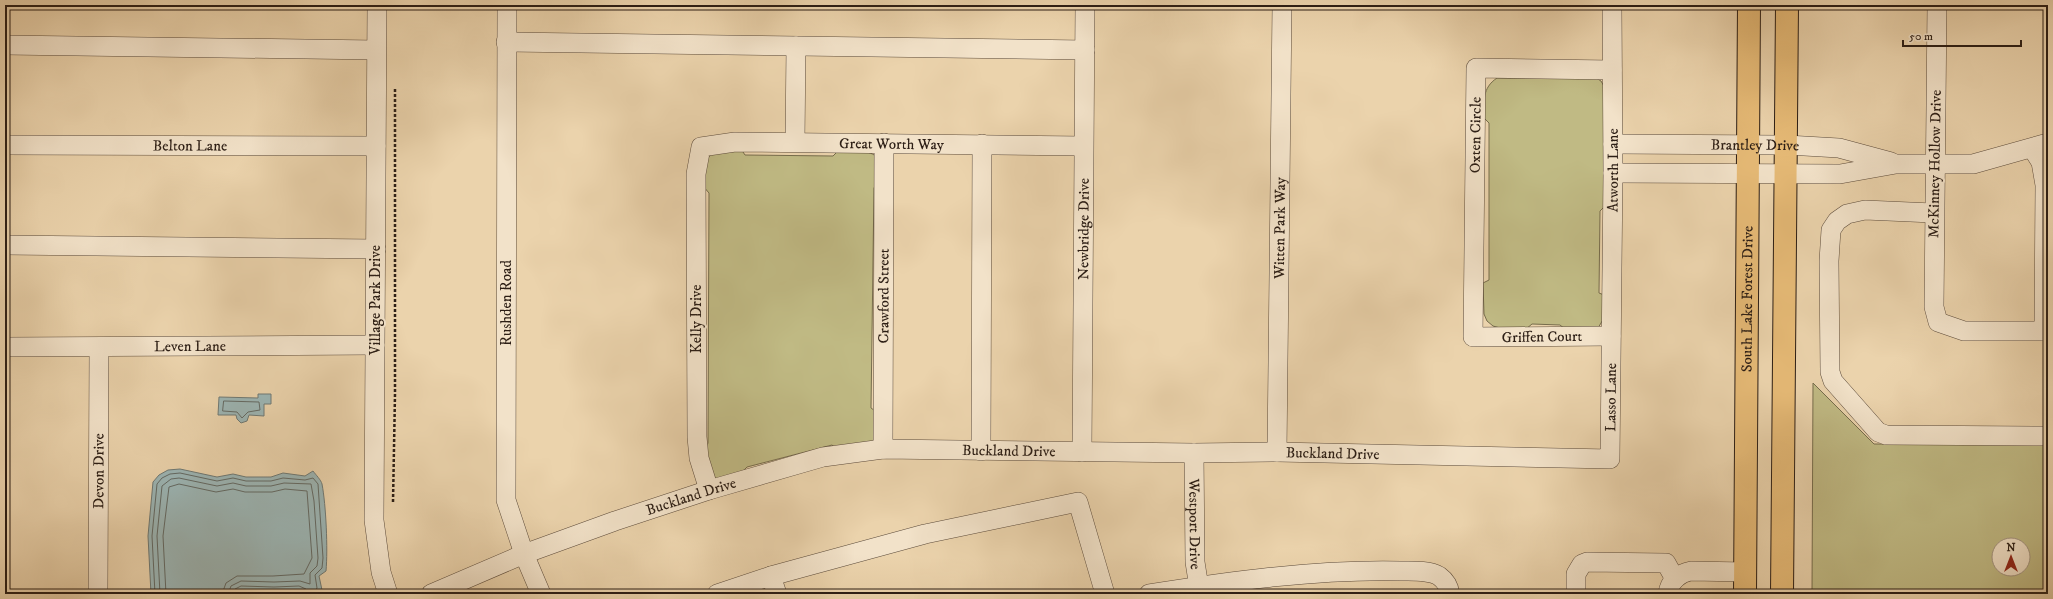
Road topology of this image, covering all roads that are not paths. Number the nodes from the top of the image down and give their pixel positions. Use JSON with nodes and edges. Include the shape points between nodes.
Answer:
{"nodes":[{"id":1,"x":377,"y":5,"type":"edge"},
{"id":2,"x":507,"y":5,"type":"edge"},
{"id":3,"x":1085,"y":5,"type":"edge"},
{"id":4,"x":1282,"y":5,"type":"edge"},
{"id":5,"x":1612,"y":5,"type":"edge"},
{"id":6,"x":1749,"y":5,"type":"edge"},
{"id":7,"x":1787,"y":5,"type":"edge"},
{"id":8,"x":1937,"y":5,"type":"edge"},
{"id":9,"x":506,"y":42,"type":"junction"},
{"id":10,"x":5,"y":45,"type":"edge"},
{"id":11,"x":796,"y":46,"type":"junction"},
{"id":12,"x":376,"y":50,"type":"junction"},
{"id":13,"x":1085,"y":50,"type":"junction"},
{"id":14,"x":1612,"y":70,"type":"junction"},
{"id":15,"x":795,"y":142,"type":"junction"},
{"id":16,"x":884,"y":143,"type":"junction"},
{"id":17,"x":982,"y":144,"type":"junction"},
{"id":18,"x":1613,"y":144,"type":"junction"},
{"id":19,"x":1748,"y":144,"type":"junction"},
{"id":20,"x":5,"y":145,"type":"edge"},
{"id":21,"x":1787,"y":145,"type":"junction"},
{"id":22,"x":376,"y":146,"type":"junction"},
{"id":23,"x":1083,"y":146,"type":"junction"},
{"id":24,"x":2040,"y":146,"type":"edge"},
{"id":25,"x":701,"y":147,"type":"joint"},
{"id":26,"x":1936,"y":162,"type":"junction"},
{"id":27,"x":1896,"y":164,"type":"junction"},
{"id":28,"x":1613,"y":173,"type":"junction"},
{"id":29,"x":1748,"y":174,"type":"junction"},
{"id":30,"x":1787,"y":174,"type":"junction"},
{"id":31,"x":1933,"y":213,"type":"junction"},
{"id":32,"x":5,"y":245,"type":"edge"},
{"id":33,"x":376,"y":248,"type":"junction"},
{"id":34,"x":2046,"y":331,"type":"edge"},
{"id":35,"x":1611,"y":336,"type":"junction"},
{"id":36,"x":1473,"y":337,"type":"joint"},
{"id":37,"x":375,"y":346,"type":"junction"},
{"id":38,"x":5,"y":347,"type":"edge"},
{"id":39,"x":99,"y":347,"type":"junction"},
{"id":40,"x":2048,"y":436,"type":"edge"},
{"id":41,"x":883,"y":449,"type":"junction"},
{"id":42,"x":981,"y":451,"type":"junction"},
{"id":43,"x":1082,"y":452,"type":"junction"},
{"id":44,"x":1277,"y":452,"type":"junction"},
{"id":45,"x":1194,"y":453,"type":"junction"},
{"id":46,"x":1610,"y":459,"type":"joint"},
{"id":47,"x":709,"y":490,"type":"junction"},
{"id":48,"x":524,"y":554,"type":"junction"},
{"id":49,"x":1745,"y":572,"type":"junction"},
{"id":50,"x":774,"y":585,"type":"edge"},
{"id":51,"x":1672,"y":586,"type":"edge"},
{"id":52,"x":1254,"y":587,"type":"edge"},
{"id":53,"x":1199,"y":590,"type":"edge"},
{"id":54,"x":98,"y":594,"type":"edge"},
{"id":55,"x":388,"y":594,"type":"edge"},
{"id":56,"x":431,"y":594,"type":"edge"},
{"id":57,"x":540,"y":594,"type":"edge"},
{"id":58,"x":717,"y":594,"type":"edge"},
{"id":59,"x":1104,"y":594,"type":"edge"},
{"id":60,"x":1149,"y":594,"type":"edge"},
{"id":61,"x":1450,"y":594,"type":"edge"},
{"id":62,"x":1576,"y":594,"type":"edge"},
{"id":63,"x":1745,"y":594,"type":"edge"},
{"id":64,"x":1782,"y":594,"type":"edge"}],
"edges":[{"from":1,"to":12,"type":"street","name":"Village Park Drive"},
{"from":2,"to":9,"type":"street","name":"Rushden Road"},
{"from":3,"to":13,"type":"street","name":"Newbridge Drive"},
{"from":4,"to":44,"type":"street","name":"Witten Park Way"},
{"from":5,"to":14,"type":"street","name":"Atworth Lane"},
{"from":6,"to":19,"type":"main road","name":"South Lake Forest Drive"},
{"from":7,"to":21,"type":"main road"},
{"from":8,"to":26,"type":"street","name":"McKinney Hollow Drive"},
{"from":9,"to":11,"type":"street"},
{"from":9,"to":48,"type":"street","name":"Rushden Road","via":[[506,500]]},
{"from":10,"to":12,"type":"street"},
{"from":11,"to":13,"type":"street"},
{"from":11,"to":15,"type":"street"},
{"from":12,"to":22,"type":"street","name":"Village Park Drive"},
{"from":13,"to":23,"type":"street","name":"Newbridge Drive"},
{"from":14,"to":18,"type":"street","name":"Atworth Lane"},
{"from":14,"to":36,"type":"street","name":"Oxten Circle","via":[[1476,68]]},
{"from":15,"to":16,"type":"street","name":"Great Worth Way"},
{"from":15,"to":25,"type":"street","name":"Great Worth Way","via":[[735,142]]},
{"from":16,"to":17,"type":"street","name":"Great Worth Way"},
{"from":16,"to":41,"type":"street","name":"Crawford Street"},
{"from":17,"to":23,"type":"street","name":"Great Worth Way"},
{"from":17,"to":42,"type":"street"},
{"from":18,"to":19,"type":"street","name":"Brantley Drive"},
{"from":18,"to":28,"type":"street","name":"Atworth Lane"},
{"from":19,"to":21,"type":"street","name":"Brantley Drive"},
{"from":19,"to":29,"type":"main road","name":"South Lake Forest Drive"},
{"from":20,"to":22,"type":"street","name":"Belton Lane"},
{"from":21,"to":27,"type":"street","name":"Brantley Drive","via":[[1839,148]]},
{"from":21,"to":30,"type":"main road"},
{"from":22,"to":33,"type":"street","name":"Village Park Drive"},
{"from":23,"to":43,"type":"street","name":"Newbridge Drive"},
{"from":24,"to":26,"type":"street","name":"Brantley Drive","via":[[1973,164]]},
{"from":24,"to":34,"type":"street","via":[[2045,185]]},
{"from":25,"to":47,"type":"street","name":"Kelly Drive","via":[[696,174],[697,437],[699,458]]},
{"from":26,"to":27,"type":"street","name":"Brantley Drive"},
{"from":26,"to":31,"type":"street","name":"McKinney Hollow Drive"},
{"from":27,"to":30,"type":"street","name":"Brantley Drive","via":[[1840,174]]},
{"from":28,"to":29,"type":"street","name":"Brantley Drive"},
{"from":28,"to":35,"type":"street","name":"Atworth Lane"},
{"from":29,"to":30,"type":"street","name":"Brantley Drive"},
{"from":29,"to":49,"type":"main road","name":"South Lake Forest Drive"},
{"from":30,"to":64,"type":"main road"},
{"from":31,"to":34,"type":"street","name":"McKinney Hollow Drive","via":[[1934,307],[1938,322],[1964,331]]},
{"from":31,"to":40,"type":"street","via":[[1865,210],[1837,221],[1831,230],[1830,372],[1833,381],[1878,432],[1886,435]]},
{"from":32,"to":33,"type":"street"},
{"from":33,"to":37,"type":"street","name":"Village Park Drive"},
{"from":35,"to":36,"type":"street","name":"Griffen Court"},
{"from":35,"to":46,"type":"street","name":"Lasso Lane"},
{"from":37,"to":39,"type":"street","name":"Leven Lane"},
{"from":37,"to":55,"type":"street","name":"Village Park Drive","via":[[374,520],[381,572]]},
{"from":38,"to":39,"type":"street","name":"Leven Lane"},
{"from":39,"to":54,"type":"street","name":"Devon Drive"},
{"from":41,"to":42,"type":"street","name":"Buckland Drive"},
{"from":41,"to":47,"type":"street","name":"Buckland Drive","via":[[823,456]]},
{"from":42,"to":43,"type":"street","name":"Buckland Drive"},
{"from":43,"to":45,"type":"street","name":"Buckland Drive"},
{"from":44,"to":45,"type":"street","name":"Buckland Drive"},
{"from":44,"to":46,"type":"street","name":"Buckland Drive"},
{"from":45,"to":53,"type":"street","name":"Westport Drive","via":[[1195,562]]},
{"from":47,"to":48,"type":"street","name":"Buckland Drive"},
{"from":48,"to":56,"type":"street","name":"Buckland Drive"},
{"from":48,"to":57,"type":"street","name":"Rushden Road"},
{"from":49,"to":51,"type":"street","via":[[1691,571],[1683,573]]},
{"from":49,"to":63,"type":"main road","name":"South Lake Forest Drive"},
{"from":50,"to":58,"type":"street"},
{"from":50,"to":59,"type":"street","via":[[925,534],[1078,502]]},
{"from":51,"to":62,"type":"street","via":[[1666,563],[1587,562],[1582,564],[1576,574]]},
{"from":52,"to":53,"type":"street"},
{"from":52,"to":61,"type":"street","via":[[1357,570],[1422,572],[1439,576],[1449,587]]},
{"from":53,"to":60,"type":"street"}]}
